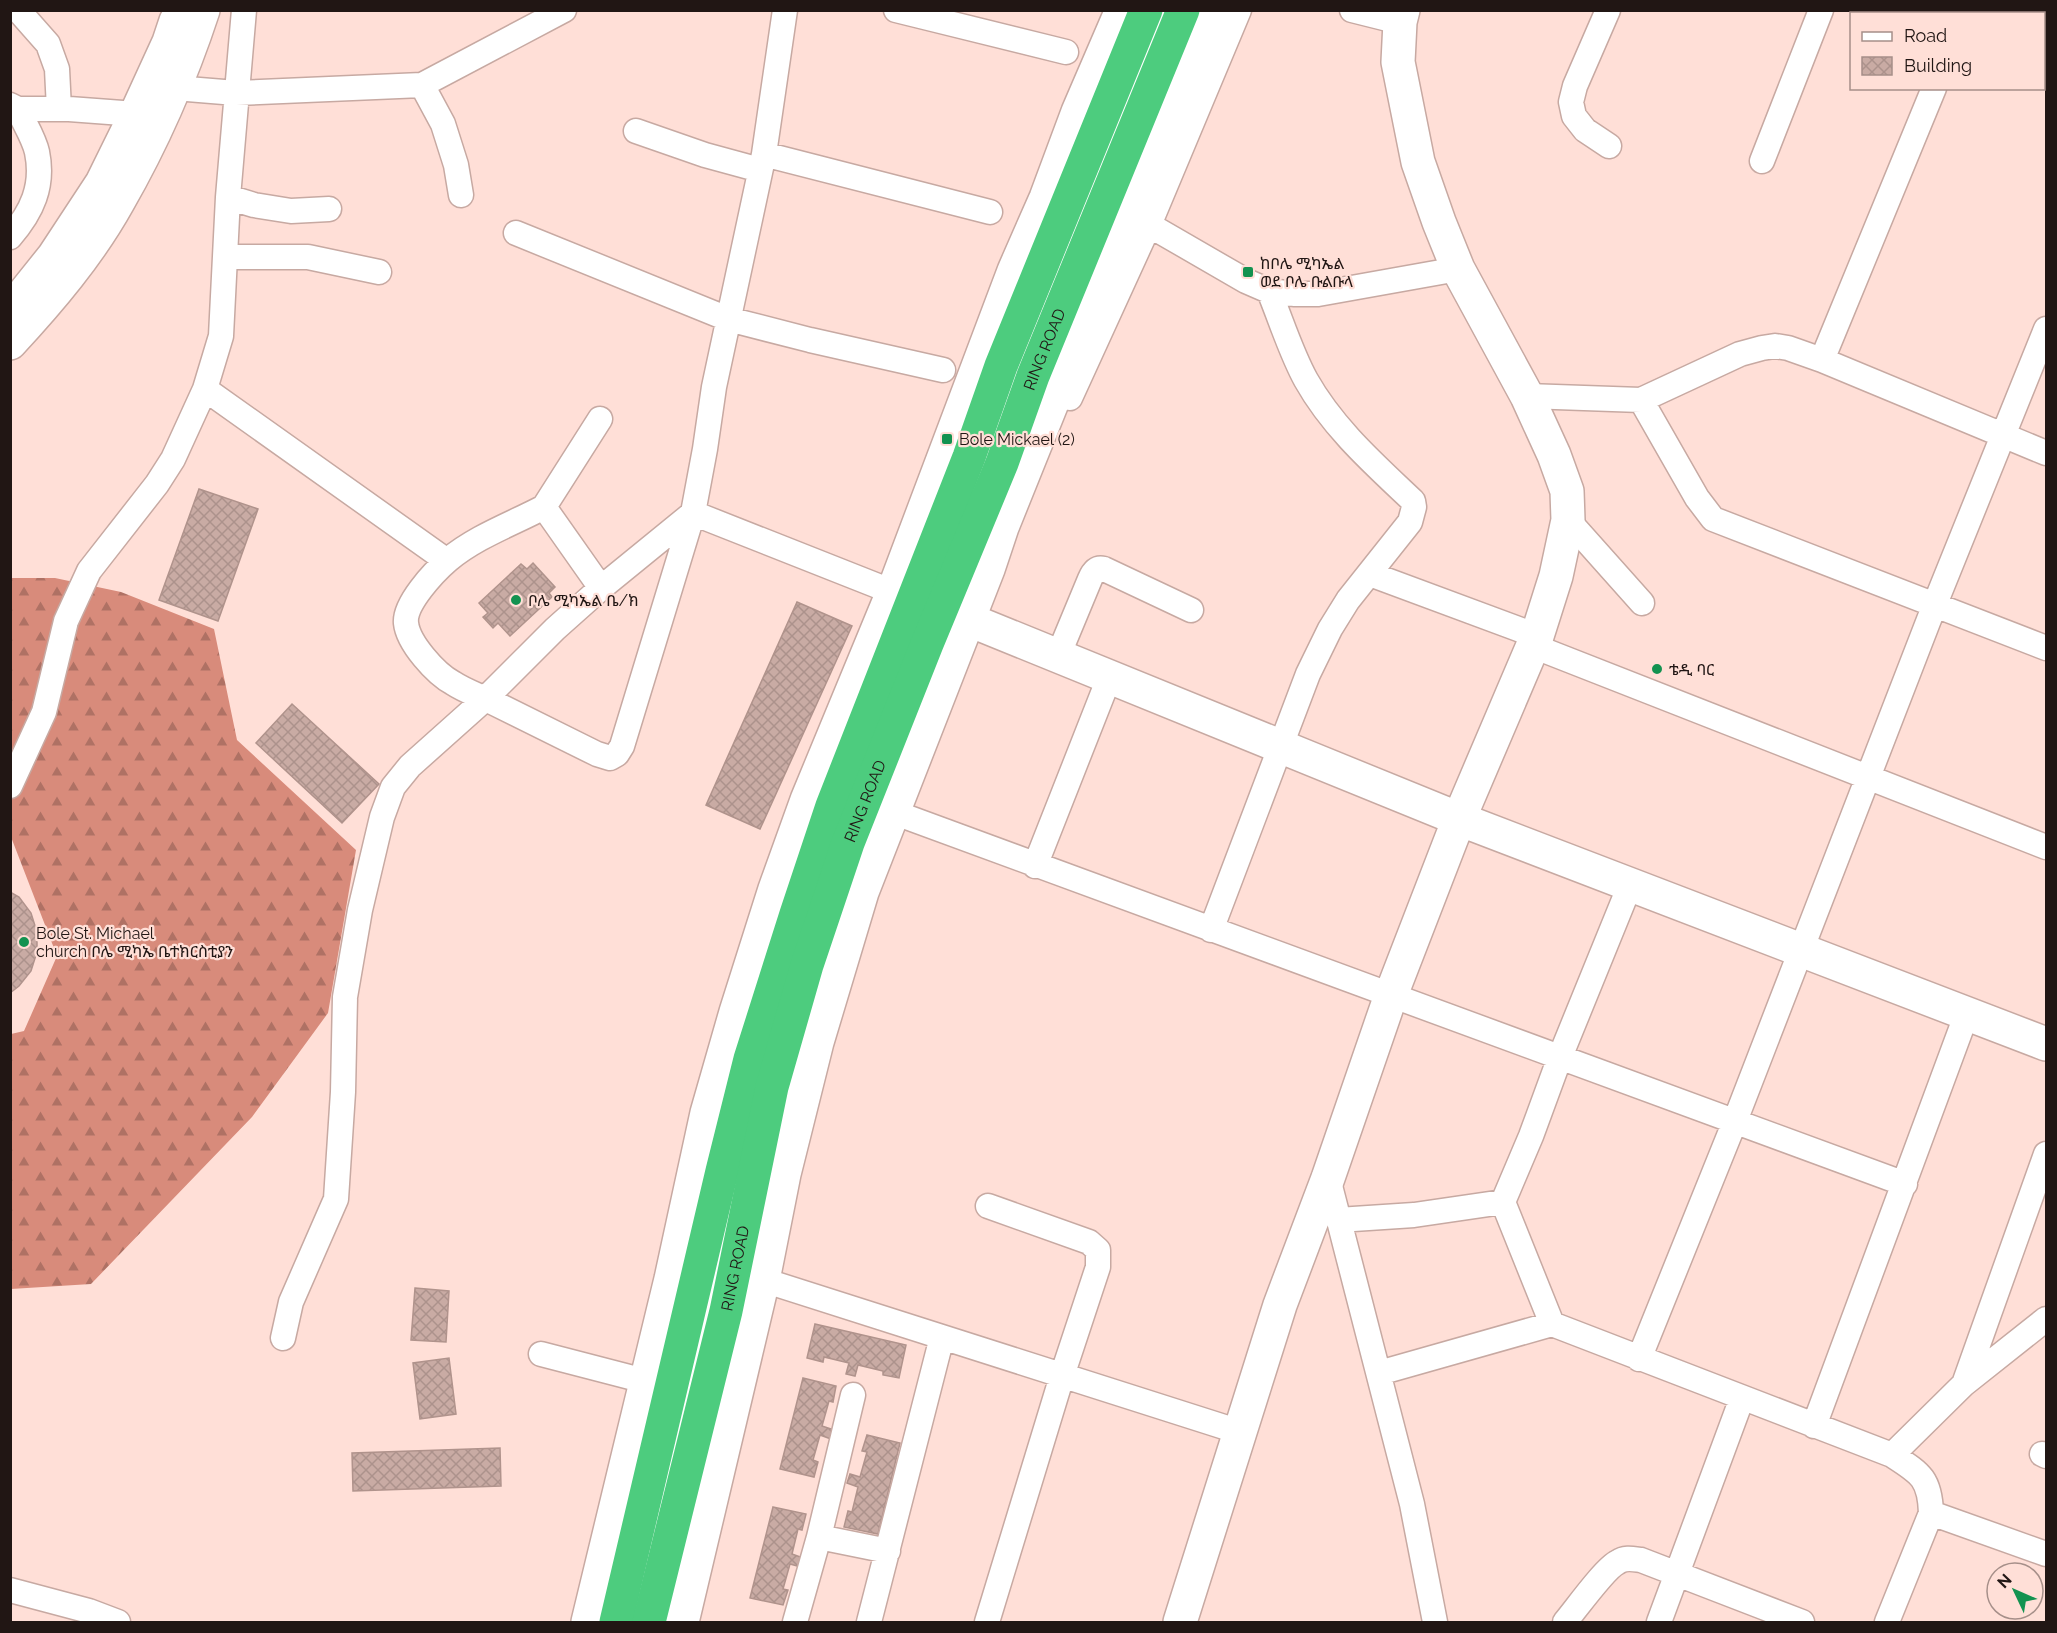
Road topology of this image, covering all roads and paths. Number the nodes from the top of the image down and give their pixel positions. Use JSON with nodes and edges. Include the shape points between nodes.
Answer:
{"nodes":[{"id":1,"x":18,"y":10,"type":"edge"},
{"id":2,"x":179,"y":10,"type":"edge"},
{"id":3,"x":203,"y":10,"type":"edge"},
{"id":4,"x":244,"y":10,"type":"edge"},
{"id":5,"x":564,"y":10,"type":"edge"},
{"id":6,"x":785,"y":10,"type":"edge"},
{"id":7,"x":896,"y":10,"type":"edge"},
{"id":8,"x":1122,"y":10,"type":"edge"},
{"id":9,"x":1146,"y":10,"type":"edge"},
{"id":10,"x":1183,"y":10,"type":"edge"},
{"id":11,"x":1210,"y":10,"type":"edge"},
{"id":12,"x":1239,"y":10,"type":"edge"},
{"id":13,"x":1352,"y":10,"type":"edge"},
{"id":14,"x":1608,"y":10,"type":"edge"},
{"id":15,"x":1821,"y":10,"type":"edge"},
{"id":16,"x":1402,"y":16,"type":"edge"},
{"id":17,"x":1066,"y":52,"type":"dead end"},
{"id":18,"x":422,"y":85,"type":"junction"},
{"id":19,"x":175,"y":88,"type":"junction"},
{"id":20,"x":1933,"y":90,"type":"edge"},
{"id":21,"x":236,"y":93,"type":"junction"},
{"id":22,"x":14,"y":107,"type":"edge"},
{"id":23,"x":64,"y":109,"type":"junction"},
{"id":24,"x":123,"y":113,"type":"junction"},
{"id":25,"x":636,"y":131,"type":"dead end"},
{"id":26,"x":1609,"y":146,"type":"dead end"},
{"id":27,"x":762,"y":162,"type":"junction"},
{"id":28,"x":1762,"y":162,"type":"dead end"},
{"id":29,"x":460,"y":195,"type":"dead end"},
{"id":30,"x":228,"y":197,"type":"junction"},
{"id":31,"x":329,"y":209,"type":"dead end"},
{"id":32,"x":990,"y":212,"type":"dead end"},
{"id":33,"x":1149,"y":225,"type":"junction"},
{"id":34,"x":516,"y":233,"type":"dead end"},
{"id":35,"x":10,"y":237,"type":"edge"},
{"id":36,"x":226,"y":256,"type":"junction"},
{"id":37,"x":1458,"y":269,"type":"junction"},
{"id":38,"x":380,"y":272,"type":"dead end"},
{"id":39,"x":1269,"y":291,"type":"junction"},
{"id":40,"x":10,"y":311,"type":"edge"},
{"id":41,"x":728,"y":319,"type":"junction"},
{"id":42,"x":2046,"y":329,"type":"edge"},
{"id":43,"x":10,"y":343,"type":"edge"},
{"id":44,"x":1822,"y":360,"type":"junction"},
{"id":45,"x":943,"y":370,"type":"dead end"},
{"id":46,"x":205,"y":389,"type":"junction"},
{"id":47,"x":1527,"y":396,"type":"junction"},
{"id":48,"x":1641,"y":400,"type":"junction"},
{"id":49,"x":600,"y":419,"type":"dead end"},
{"id":50,"x":2004,"y":436,"type":"junction"},
{"id":51,"x":2046,"y":453,"type":"edge"},
{"id":52,"x":544,"y":507,"type":"junction"},
{"id":53,"x":693,"y":513,"type":"junction"},
{"id":54,"x":1568,"y":520,"type":"junction"},
{"id":55,"x":1002,"y":527,"type":"junction"},
{"id":56,"x":447,"y":561,"type":"junction"},
{"id":57,"x":1370,"y":574,"type":"junction"},
{"id":58,"x":601,"y":588,"type":"junction"},
{"id":59,"x":893,"y":592,"type":"junction"},
{"id":60,"x":1642,"y":603,"type":"dead end"},
{"id":61,"x":1935,"y":604,"type":"junction"},
{"id":62,"x":1191,"y":610,"type":"dead end"},
{"id":63,"x":967,"y":619,"type":"junction"},
{"id":64,"x":1535,"y":641,"type":"junction"},
{"id":65,"x":2046,"y":648,"type":"edge"},
{"id":66,"x":1058,"y":656,"type":"junction"},
{"id":67,"x":1109,"y":678,"type":"junction"},
{"id":68,"x":485,"y":699,"type":"junction"},
{"id":69,"x":1281,"y":746,"type":"junction"},
{"id":70,"x":1869,"y":778,"type":"junction"},
{"id":71,"x":10,"y":786,"type":"edge"},
{"id":72,"x":893,"y":812,"type":"junction"},
{"id":73,"x":1459,"y":819,"type":"junction"},
{"id":74,"x":2044,"y":838,"type":"edge"},
{"id":75,"x":1035,"y":866,"type":"junction"},
{"id":76,"x":1630,"y":885,"type":"junction"},
{"id":77,"x":1211,"y":930,"type":"junction"},
{"id":78,"x":1801,"y":950,"type":"junction"},
{"id":79,"x":1391,"y":995,"type":"junction"},
{"id":80,"x":1967,"y":1013,"type":"junction"},
{"id":81,"x":2045,"y":1040,"type":"edge"},
{"id":82,"x":1560,"y":1057,"type":"junction"},
{"id":83,"x":1735,"y":1121,"type":"junction"},
{"id":84,"x":2046,"y":1154,"type":"edge"},
{"id":85,"x":1328,"y":1178,"type":"junction"},
{"id":86,"x":1905,"y":1184,"type":"junction"},
{"id":87,"x":1503,"y":1202,"type":"junction"},
{"id":88,"x":988,"y":1206,"type":"dead end"},
{"id":89,"x":1338,"y":1220,"type":"junction"},
{"id":90,"x":763,"y":1280,"type":"junction"},
{"id":91,"x":2046,"y":1319,"type":"edge"},
{"id":92,"x":1552,"y":1324,"type":"junction"},
{"id":93,"x":942,"y":1337,"type":"junction"},
{"id":94,"x":283,"y":1338,"type":"dead end"},
{"id":95,"x":541,"y":1354,"type":"dead end"},
{"id":96,"x":1639,"y":1359,"type":"junction"},
{"id":97,"x":1379,"y":1373,"type":"junction"},
{"id":98,"x":1062,"y":1376,"type":"junction"},
{"id":99,"x":645,"y":1381,"type":"junction"},
{"id":100,"x":1964,"y":1384,"type":"junction"},
{"id":101,"x":853,"y":1395,"type":"dead end"},
{"id":102,"x":1742,"y":1398,"type":"junction"},
{"id":103,"x":1814,"y":1426,"type":"junction"},
{"id":104,"x":1240,"y":1432,"type":"junction"},
{"id":105,"x":1892,"y":1455,"type":"junction"},
{"id":106,"x":1931,"y":1513,"type":"junction"},
{"id":107,"x":819,"y":1537,"type":"junction"},
{"id":108,"x":888,"y":1551,"type":"junction"},
{"id":109,"x":2046,"y":1554,"type":"edge"},
{"id":110,"x":1676,"y":1574,"type":"junction"},
{"id":111,"x":10,"y":1590,"type":"edge"},
{"id":112,"x":87,"y":1617,"type":"edge"},
{"id":113,"x":118,"y":1623,"type":"edge"},
{"id":114,"x":588,"y":1623,"type":"edge"},
{"id":115,"x":616,"y":1623,"type":"edge"},
{"id":116,"x":649,"y":1623,"type":"edge"},
{"id":117,"x":682,"y":1623,"type":"edge"},
{"id":118,"x":795,"y":1623,"type":"edge"},
{"id":119,"x":870,"y":1623,"type":"edge"},
{"id":120,"x":987,"y":1623,"type":"edge"},
{"id":121,"x":1179,"y":1623,"type":"edge"},
{"id":122,"x":1435,"y":1623,"type":"edge"},
{"id":123,"x":1565,"y":1623,"type":"edge"},
{"id":124,"x":1659,"y":1623,"type":"edge"},
{"id":125,"x":1802,"y":1623,"type":"edge"},
{"id":126,"x":1887,"y":1623,"type":"edge"}],
"edges":[{"from":1,"to":23,"type":"street","via":[[48,44]]},
{"from":2,"to":24,"type":"street","via":[[169,42]]},
{"from":3,"to":19,"type":"street"},
{"from":4,"to":21,"type":"street"},
{"from":5,"to":18,"type":"street"},
{"from":6,"to":27,"type":"street"},
{"from":7,"to":17,"type":"street"},
{"from":8,"to":59,"type":"street","via":[[1014,271]]},
{"from":9,"to":115,"type":"highway","name":"RING ROAD","via":[[1001,366],[832,806],[796,914],[750,1059]]},
{"from":10,"to":116,"type":"highway","name":"RING ROAD","via":[[848,843],[807,965],[772,1087],[726,1311]]},
{"from":11,"to":55,"type":"street"},
{"from":12,"to":33,"type":"street"},
{"from":13,"to":16,"type":"street"},
{"from":14,"to":26,"type":"street","via":[[1571,102],[1574,116],[1585,130]]},
{"from":15,"to":28,"type":"street"},
{"from":16,"to":37,"type":"street","via":[[1398,62],[1418,162]]},
{"from":18,"to":21,"type":"street"},
{"from":18,"to":29,"type":"street","via":[[443,124],[456,165]]},
{"from":19,"to":21,"type":"street"},
{"from":19,"to":43,"type":"street","via":[[118,204],[84,255]]},
{"from":20,"to":44,"type":"street"},
{"from":21,"to":30,"type":"street"},
{"from":22,"to":23,"type":"street"},
{"from":22,"to":35,"type":"street","via":[[37,150],[39,180],[34,202]]},
{"from":23,"to":24,"type":"street"},
{"from":24,"to":40,"type":"street","via":[[102,183],[54,256]]},
{"from":25,"to":27,"type":"street","via":[[705,155]]},
{"from":27,"to":32,"type":"street"},
{"from":27,"to":41,"type":"street"},
{"from":30,"to":31,"type":"street","via":[[291,211]]},
{"from":30,"to":36,"type":"street"},
{"from":33,"to":39,"type":"street"},
{"from":33,"to":55,"type":"street","via":[[1048,446]]},
{"from":34,"to":41,"type":"street"},
{"from":36,"to":38,"type":"street","via":[[308,257]]},
{"from":36,"to":46,"type":"street","via":[[221,336]]},
{"from":37,"to":39,"type":"street","via":[[1318,294]]},
{"from":37,"to":47,"type":"street"},
{"from":39,"to":57,"type":"street","via":[[1306,380],[1325,410],[1358,449],[1413,501],[1410,522]]},
{"from":41,"to":45,"type":"street"},
{"from":41,"to":53,"type":"street"},
{"from":42,"to":50,"type":"street"},
{"from":44,"to":48,"type":"street","via":[[1788,348],[1762,348],[1740,354]]},
{"from":44,"to":50,"type":"street"},
{"from":46,"to":56,"type":"street"},
{"from":46,"to":71,"type":"street","via":[[173,459],[89,571],[66,621],[44,712]]},
{"from":47,"to":48,"type":"street"},
{"from":47,"to":54,"type":"street","via":[[1567,491]]},
{"from":48,"to":61,"type":"street","via":[[1713,519]]},
{"from":49,"to":52,"type":"street"},
{"from":50,"to":51,"type":"street"},
{"from":50,"to":61,"type":"street"},
{"from":52,"to":56,"type":"street","via":[[484,535]]},
{"from":52,"to":58,"type":"street"},
{"from":53,"to":58,"type":"street"},
{"from":53,"to":59,"type":"street"},
{"from":53,"to":68,"type":"street","via":[[617,754],[610,758],[597,754]]},
{"from":54,"to":60,"type":"street"},
{"from":54,"to":64,"type":"street","via":[[1556,576]]},
{"from":55,"to":63,"type":"street"},
{"from":56,"to":68,"type":"street","via":[[409,607],[406,623],[429,664],[452,683]]},
{"from":57,"to":64,"type":"street"},
{"from":57,"to":69,"type":"street","via":[[1330,629]]},
{"from":58,"to":68,"type":"street"},
{"from":59,"to":99,"type":"street","via":[[807,800],[739,1001],[707,1113]]},
{"from":61,"to":65,"type":"street"},
{"from":61,"to":70,"type":"street"},
{"from":62,"to":66,"type":"street","via":[[1099,568],[1093,573]]},
{"from":63,"to":66,"type":"street"},
{"from":63,"to":72,"type":"street"},
{"from":64,"to":70,"type":"street"},
{"from":64,"to":73,"type":"street"},
{"from":66,"to":67,"type":"street"},
{"from":67,"to":69,"type":"street"},
{"from":67,"to":75,"type":"street"},
{"from":68,"to":94,"type":"street","via":[[410,766],[393,787],[382,817],[345,997],[344,1092],[336,1199],[291,1302]]},
{"from":69,"to":73,"type":"street"},
{"from":69,"to":77,"type":"street"},
{"from":70,"to":74,"type":"street"},
{"from":70,"to":78,"type":"street"},
{"from":72,"to":75,"type":"street"},
{"from":72,"to":90,"type":"street","via":[[862,891],[818,1042],[784,1174]]},
{"from":73,"to":76,"type":"street"},
{"from":73,"to":79,"type":"street"},
{"from":75,"to":77,"type":"street"},
{"from":76,"to":78,"type":"street"},
{"from":76,"to":82,"type":"street"},
{"from":77,"to":79,"type":"street"},
{"from":78,"to":80,"type":"street"},
{"from":78,"to":83,"type":"street"},
{"from":79,"to":82,"type":"street"},
{"from":79,"to":85,"type":"street"},
{"from":80,"to":81,"type":"street"},
{"from":80,"to":86,"type":"street"},
{"from":82,"to":83,"type":"street"},
{"from":82,"to":87,"type":"street"},
{"from":83,"to":86,"type":"street"},
{"from":83,"to":96,"type":"street"},
{"from":84,"to":100,"type":"street"},
{"from":85,"to":89,"type":"street"},
{"from":85,"to":104,"type":"street","via":[[1280,1305]]},
{"from":86,"to":103,"type":"street"},
{"from":87,"to":89,"type":"street","via":[[1414,1215]]},
{"from":87,"to":92,"type":"street"},
{"from":88,"to":98,"type":"street","via":[[1089,1242],[1098,1250],[1098,1267]]},
{"from":89,"to":97,"type":"street"},
{"from":90,"to":93,"type":"street"},
{"from":90,"to":117,"type":"street"},
{"from":91,"to":100,"type":"street"},
{"from":92,"to":96,"type":"street"},
{"from":92,"to":97,"type":"street"},
{"from":93,"to":98,"type":"street"},
{"from":93,"to":108,"type":"street"},
{"from":95,"to":99,"type":"street"},
{"from":96,"to":102,"type":"street"},
{"from":97,"to":122,"type":"street","via":[[1412,1504]]},
{"from":98,"to":104,"type":"street"},
{"from":98,"to":120,"type":"street"},
{"from":99,"to":114,"type":"street"},
{"from":100,"to":105,"type":"street"},
{"from":101,"to":107,"type":"street"},
{"from":102,"to":103,"type":"street"},
{"from":102,"to":110,"type":"street"},
{"from":103,"to":105,"type":"street"},
{"from":104,"to":121,"type":"street"},
{"from":105,"to":106,"type":"street","via":[[1924,1480]]},
{"from":106,"to":109,"type":"street"},
{"from":106,"to":126,"type":"street"},
{"from":107,"to":108,"type":"street"},
{"from":107,"to":118,"type":"street"},
{"from":108,"to":119,"type":"street"},
{"from":110,"to":123,"type":"street","via":[[1641,1560],[1628,1558],[1617,1562]]},
{"from":110,"to":124,"type":"street"},
{"from":110,"to":125,"type":"street"},
{"from":111,"to":112,"type":"street"},
{"from":112,"to":113,"type":"street"}]}
